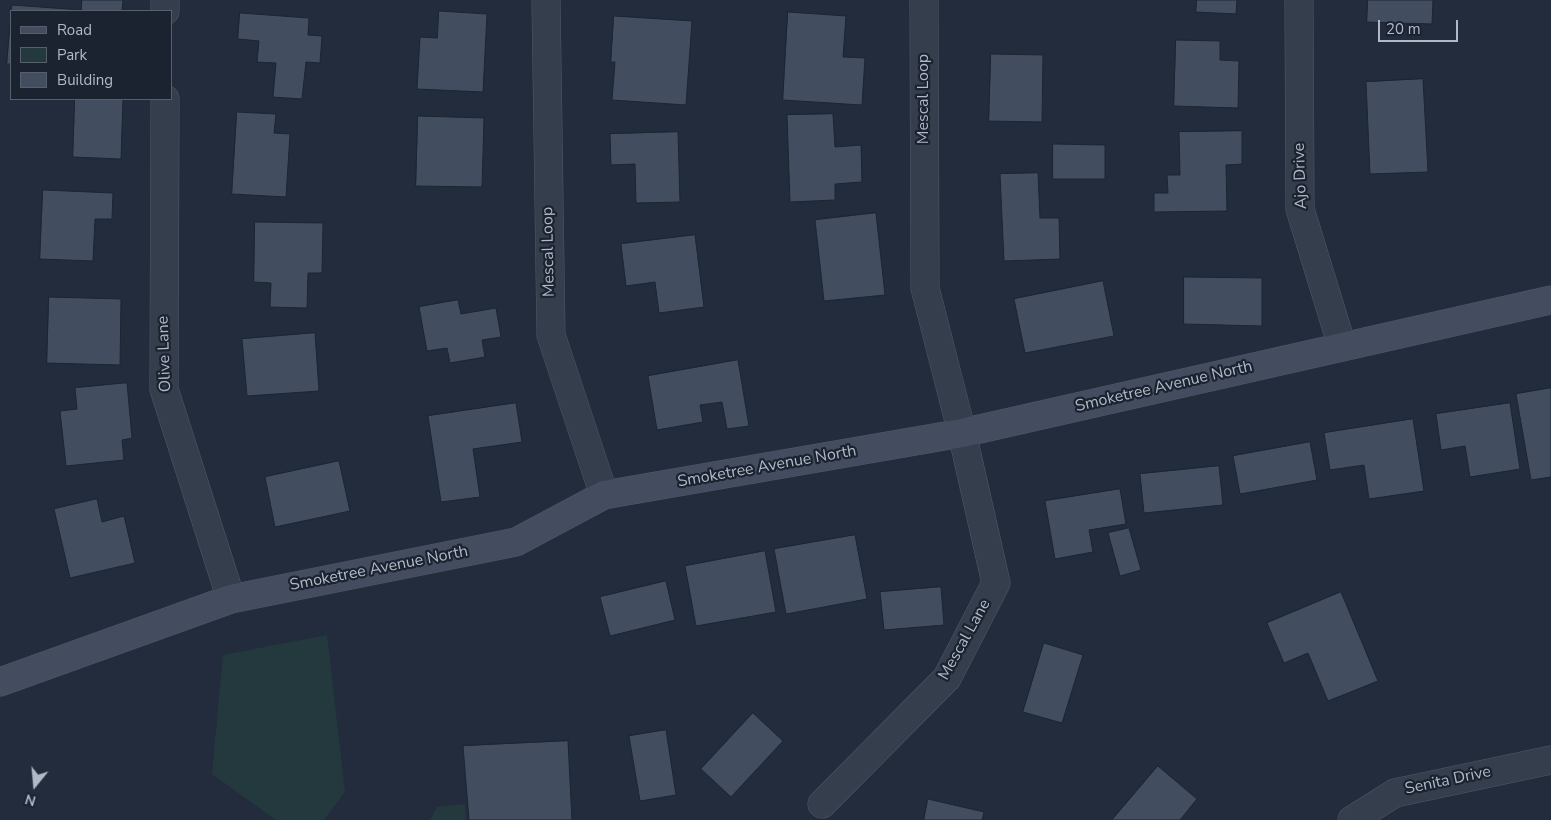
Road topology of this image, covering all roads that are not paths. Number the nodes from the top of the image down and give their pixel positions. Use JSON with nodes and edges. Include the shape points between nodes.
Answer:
{"nodes":[{"id":1,"x":546,"y":0,"type":"edge"},
{"id":2,"x":924,"y":0,"type":"edge"},
{"id":3,"x":1299,"y":0,"type":"edge"},
{"id":4,"x":165,"y":100,"type":"edge"},
{"id":5,"x":1551,"y":300,"type":"edge"},
{"id":6,"x":1342,"y":346,"type":"junction"},
{"id":7,"x":962,"y":433,"type":"junction"},
{"id":8,"x":604,"y":495,"type":"junction"},
{"id":9,"x":231,"y":599,"type":"junction"},
{"id":10,"x":0,"y":682,"type":"edge"},
{"id":11,"x":1551,"y":760,"type":"edge"},
{"id":12,"x":822,"y":804,"type":"dead end"},
{"id":13,"x":1352,"y":820,"type":"edge"}],
"edges":[{"from":1,"to":8,"type":"street","name":"Mescal Loop","via":[[550,335]]},
{"from":2,"to":7,"type":"street","name":"Mescal Loop","via":[[925,288]]},
{"from":3,"to":6,"type":"street","name":"Ajo Drive","via":[[1300,209]]},
{"from":4,"to":9,"type":"street","name":"Olive Lane","via":[[164,389]]},
{"from":5,"to":6,"type":"street","name":"Smoketree Avenue North"},
{"from":6,"to":7,"type":"street","name":"Smoketree Avenue North"},
{"from":7,"to":8,"type":"street","name":"Smoketree Avenue North"},
{"from":7,"to":12,"type":"street","name":"Mescal Lane","via":[[996,583],[947,678]]},
{"from":8,"to":9,"type":"street","name":"Smoketree Avenue North","via":[[516,542]]},
{"from":9,"to":10,"type":"street","name":"Smoketree Avenue North"},
{"from":11,"to":13,"type":"street","name":"Senita Drive","via":[[1395,793]]}]}
